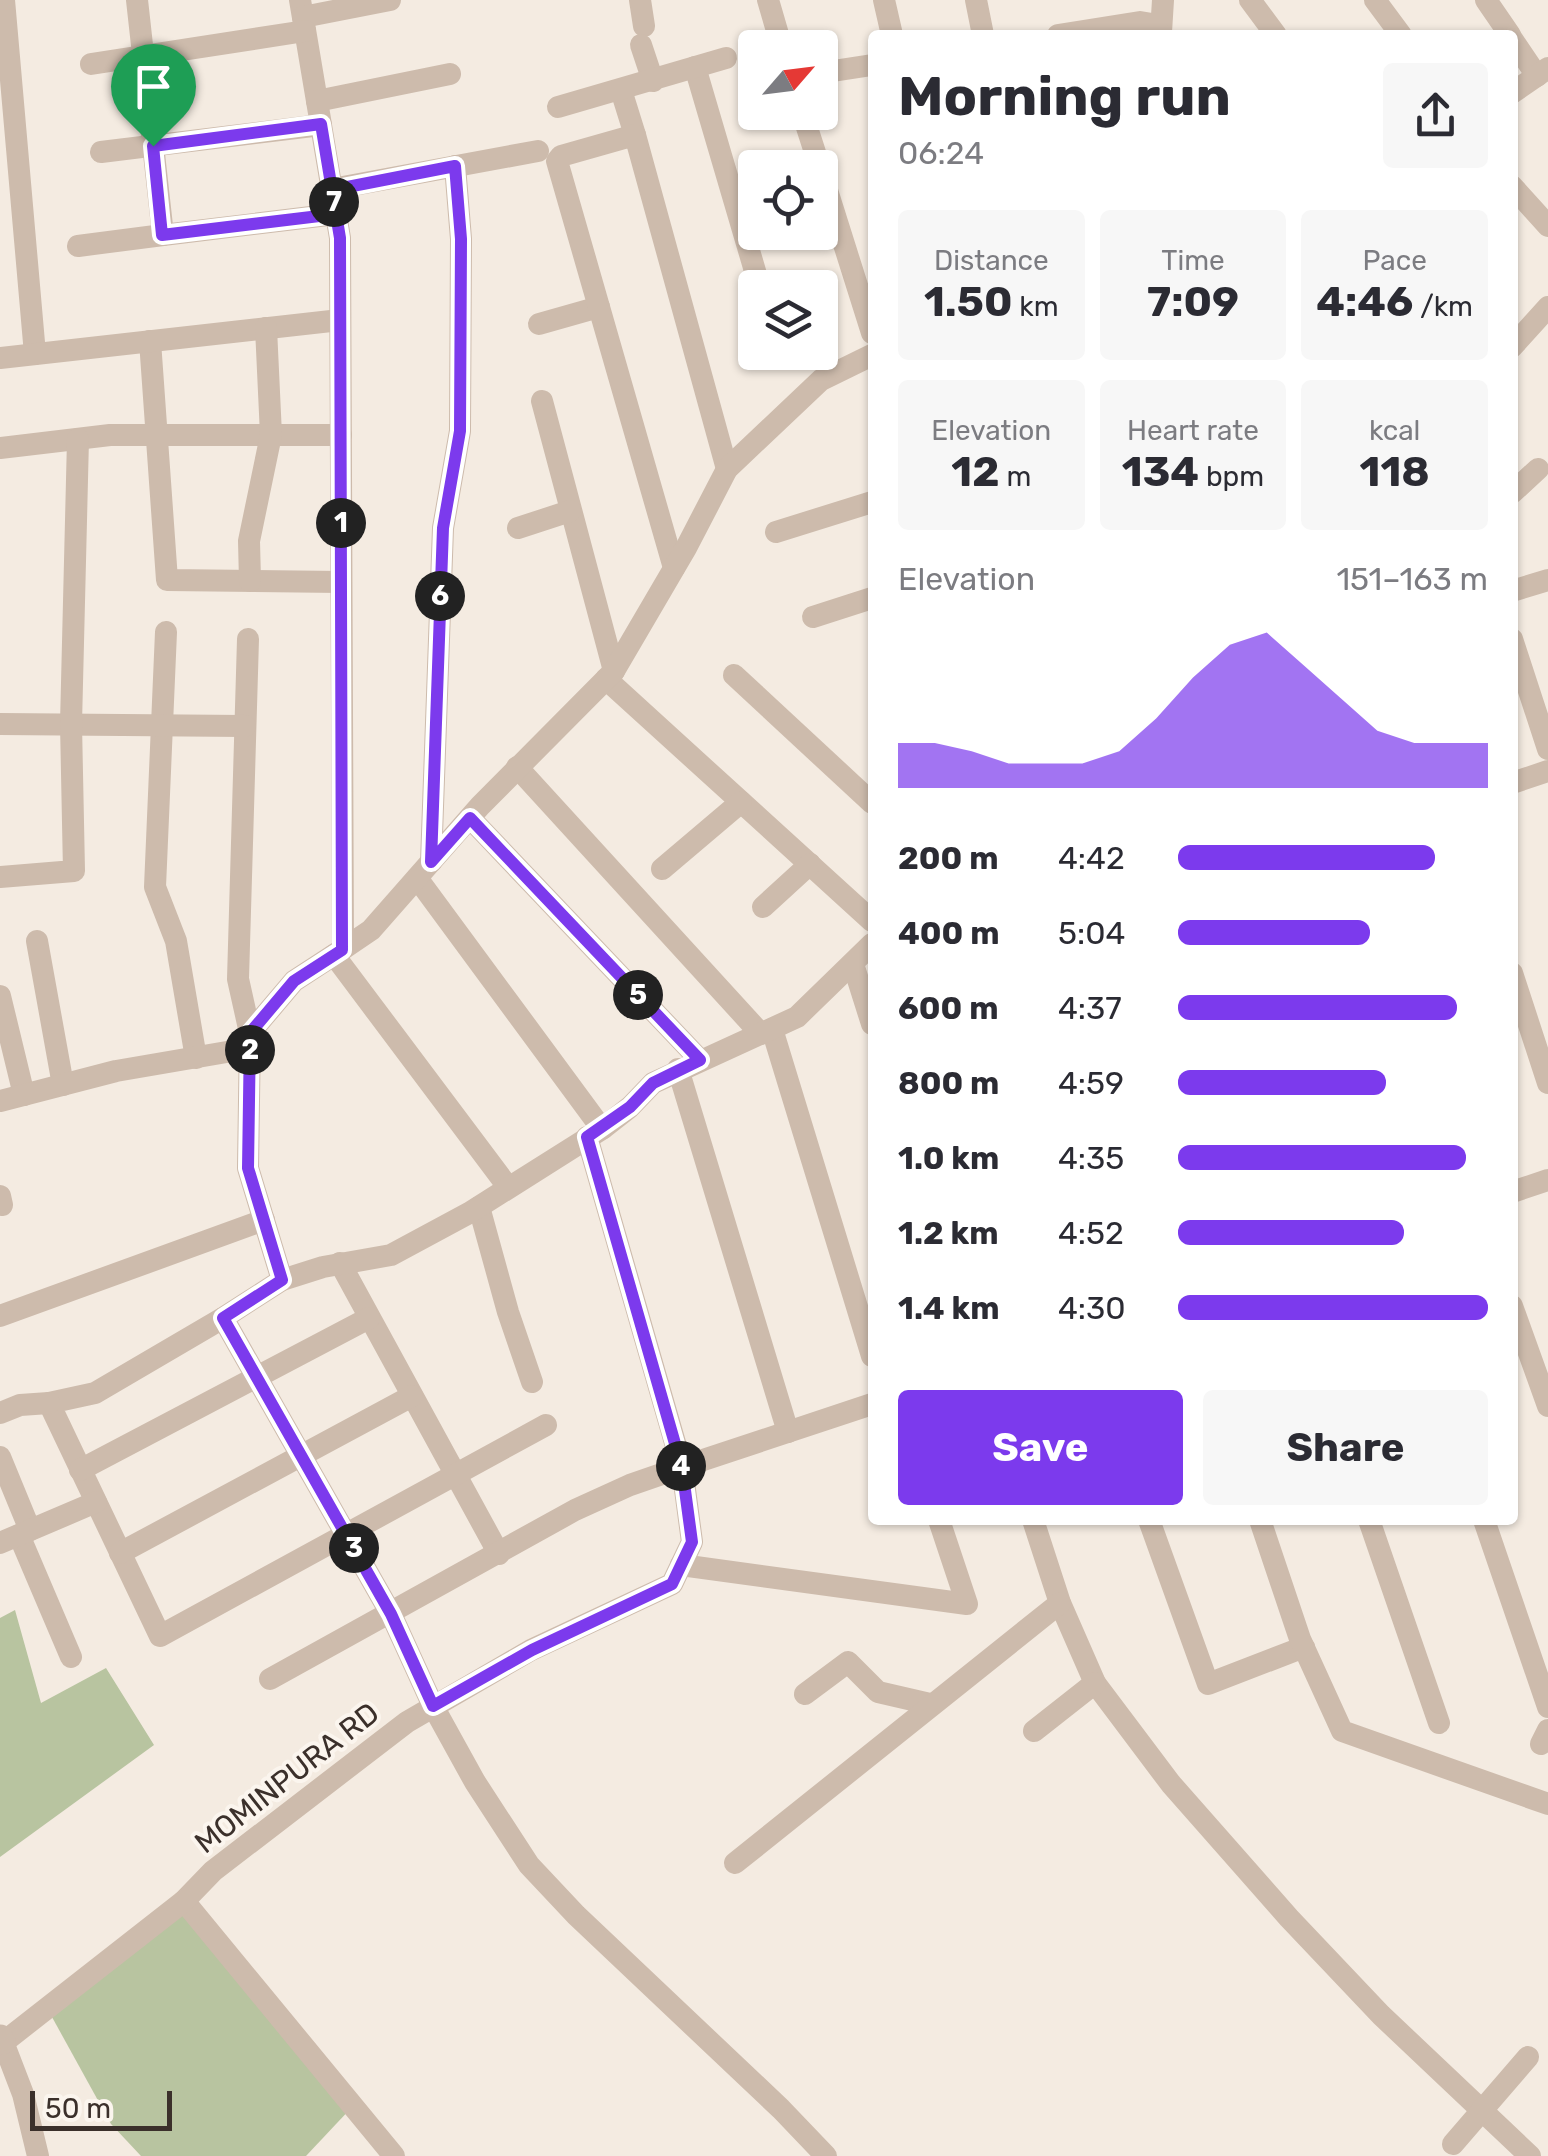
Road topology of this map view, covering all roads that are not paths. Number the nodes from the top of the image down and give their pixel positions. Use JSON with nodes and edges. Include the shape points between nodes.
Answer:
{"nodes":[{"id":1,"x":4,"y":0,"type":"edge"},
{"id":2,"x":138,"y":0,"type":"edge"},
{"id":3,"x":390,"y":0,"type":"edge"},
{"id":4,"x":640,"y":0,"type":"edge"},
{"id":5,"x":768,"y":0,"type":"edge"},
{"id":6,"x":884,"y":0,"type":"edge"},
{"id":7,"x":976,"y":0,"type":"edge"},
{"id":8,"x":1162,"y":0,"type":"edge"},
{"id":9,"x":1250,"y":0,"type":"edge"},
{"id":10,"x":1376,"y":0,"type":"edge"},
{"id":11,"x":1486,"y":0,"type":"edge"},
{"id":12,"x":303,"y":16,"type":"edge"},
{"id":13,"x":777,"y":30,"type":"edge"},
{"id":14,"x":891,"y":30,"type":"edge"},
{"id":15,"x":982,"y":30,"type":"edge"},
{"id":16,"x":1094,"y":30,"type":"edge"},
{"id":17,"x":1158,"y":30,"type":"edge"},
{"id":18,"x":1161,"y":30,"type":"edge"},
{"id":19,"x":1272,"y":30,"type":"edge"},
{"id":20,"x":1397,"y":30,"type":"edge"},
{"id":21,"x":1506,"y":30,"type":"edge"},
{"id":22,"x":1518,"y":45,"type":"edge"},
{"id":23,"x":143,"y":56,"type":"junction"},
{"id":24,"x":726,"y":58,"type":"dead end"},
{"id":25,"x":91,"y":64,"type":"dead end"},
{"id":26,"x":868,"y":66,"type":"edge"},
{"id":27,"x":695,"y":68,"type":"junction"},
{"id":28,"x":838,"y":71,"type":"edge"},
{"id":29,"x":1542,"y":72,"type":"edge"},
{"id":30,"x":450,"y":74,"type":"dead end"},
{"id":31,"x":653,"y":81,"type":"junction"},
{"id":32,"x":1518,"y":89,"type":"edge"},
{"id":33,"x":621,"y":90,"type":"junction"},
{"id":34,"x":317,"y":100,"type":"junction"},
{"id":35,"x":558,"y":106,"type":"dead end"},
{"id":36,"x":321,"y":124,"type":"junction"},
{"id":37,"x":634,"y":135,"type":"junction"},
{"id":38,"x":153,"y":146,"type":"junction"},
{"id":39,"x":538,"y":151,"type":"dead end"},
{"id":40,"x":101,"y":152,"type":"dead end"},
{"id":41,"x":455,"y":166,"type":"junction"},
{"id":42,"x":332,"y":190,"type":"junction"},
{"id":43,"x":1518,"y":193,"type":"edge"},
{"id":44,"x":336,"y":214,"type":"junction"},
{"id":45,"x":12,"y":218,"type":"edge"},
{"id":46,"x":838,"y":225,"type":"edge"},
{"id":47,"x":1548,"y":226,"type":"edge"},
{"id":48,"x":162,"y":235,"type":"junction"},
{"id":49,"x":78,"y":246,"type":"dead end"},
{"id":50,"x":755,"y":270,"type":"edge"},
{"id":51,"x":599,"y":306,"type":"junction"},
{"id":52,"x":1548,"y":306,"type":"edge"},
{"id":53,"x":340,"y":320,"type":"junction"},
{"id":54,"x":868,"y":320,"type":"edge"},
{"id":55,"x":539,"y":324,"type":"dead end"},
{"id":56,"x":266,"y":328,"type":"junction"},
{"id":57,"x":1518,"y":340,"type":"edge"},
{"id":58,"x":150,"y":341,"type":"junction"},
{"id":59,"x":35,"y":354,"type":"junction"},
{"id":60,"x":868,"y":356,"type":"edge"},
{"id":61,"x":0,"y":358,"type":"edge"},
{"id":62,"x":542,"y":401,"type":"dead end"},
{"id":63,"x":271,"y":434,"type":"junction"},
{"id":64,"x":156,"y":435,"type":"junction"},
{"id":65,"x":340,"y":435,"type":"junction"},
{"id":66,"x":78,"y":438,"type":"junction"},
{"id":67,"x":0,"y":448,"type":"edge"},
{"id":68,"x":726,"y":469,"type":"junction"},
{"id":69,"x":1538,"y":470,"type":"dead end"},
{"id":70,"x":1518,"y":488,"type":"edge"},
{"id":71,"x":868,"y":503,"type":"edge"},
{"id":72,"x":570,"y":511,"type":"junction"},
{"id":73,"x":518,"y":528,"type":"dead end"},
{"id":74,"x":776,"y":532,"type":"dead end"},
{"id":75,"x":674,"y":568,"type":"junction"},
{"id":76,"x":1548,"y":580,"type":"edge"},
{"id":77,"x":250,"y":581,"type":"junction"},
{"id":78,"x":341,"y":582,"type":"junction"},
{"id":79,"x":1518,"y":590,"type":"edge"},
{"id":80,"x":868,"y":599,"type":"edge"},
{"id":81,"x":813,"y":616,"type":"dead end"},
{"id":82,"x":166,"y":632,"type":"dead end"},
{"id":83,"x":248,"y":639,"type":"dead end"},
{"id":84,"x":1518,"y":649,"type":"edge"},
{"id":85,"x":610,"y":675,"type":"junction"},
{"id":86,"x":734,"y":675,"type":"dead end"},
{"id":87,"x":1538,"y":682,"type":"edge"},
{"id":88,"x":0,"y":724,"type":"edge"},
{"id":89,"x":70,"y":724,"type":"junction"},
{"id":90,"x":164,"y":725,"type":"junction"},
{"id":91,"x":245,"y":726,"type":"junction"},
{"id":92,"x":1548,"y":749,"type":"edge"},
{"id":93,"x":517,"y":767,"type":"junction"},
{"id":94,"x":1548,"y":772,"type":"edge"},
{"id":95,"x":1518,"y":782,"type":"edge"},
{"id":96,"x":868,"y":799,"type":"edge"},
{"id":97,"x":742,"y":802,"type":"junction"},
{"id":98,"x":470,"y":818,"type":"junction"},
{"id":99,"x":810,"y":864,"type":"junction"},
{"id":100,"x":662,"y":869,"type":"dead end"},
{"id":101,"x":424,"y":870,"type":"junction"},
{"id":102,"x":0,"y":877,"type":"edge"},
{"id":103,"x":763,"y":907,"type":"dead end"},
{"id":104,"x":868,"y":917,"type":"edge"},
{"id":105,"x":37,"y":941,"type":"dead end"},
{"id":106,"x":868,"y":948,"type":"edge"},
{"id":107,"x":338,"y":952,"type":"junction"},
{"id":108,"x":853,"y":964,"type":"junction"},
{"id":109,"x":1518,"y":991,"type":"edge"},
{"id":110,"x":0,"y":996,"type":"edge"},
{"id":111,"x":868,"y":1011,"type":"edge"},
{"id":112,"x":766,"y":1032,"type":"junction"},
{"id":113,"x":250,"y":1041,"type":"junction"},
{"id":114,"x":196,"y":1058,"type":"junction"},
{"id":115,"x":689,"y":1065,"type":"junction"},
{"id":116,"x":1548,"y":1083,"type":"edge"},
{"id":117,"x":64,"y":1085,"type":"junction"},
{"id":118,"x":24,"y":1095,"type":"junction"},
{"id":119,"x":0,"y":1101,"type":"edge"},
{"id":120,"x":594,"y":1133,"type":"junction"},
{"id":121,"x":1548,"y":1180,"type":"edge"},
{"id":122,"x":508,"y":1187,"type":"junction"},
{"id":123,"x":1518,"y":1190,"type":"edge"},
{"id":124,"x":479,"y":1206,"type":"junction"},
{"id":125,"x":264,"y":1220,"type":"junction"},
{"id":126,"x":340,"y":1264,"type":"junction"},
{"id":127,"x":282,"y":1280,"type":"junction"},
{"id":128,"x":0,"y":1316,"type":"edge"},
{"id":129,"x":223,"y":1318,"type":"junction"},
{"id":130,"x":369,"y":1318,"type":"junction"},
{"id":131,"x":1518,"y":1323,"type":"edge"},
{"id":132,"x":868,"y":1344,"type":"edge"},
{"id":133,"x":257,"y":1378,"type":"junction"},
{"id":134,"x":532,"y":1382,"type":"dead end"},
{"id":135,"x":412,"y":1396,"type":"junction"},
{"id":136,"x":48,"y":1403,"type":"junction"},
{"id":137,"x":868,"y":1405,"type":"edge"},
{"id":138,"x":1548,"y":1406,"type":"edge"},
{"id":139,"x":0,"y":1413,"type":"edge"},
{"id":140,"x":546,"y":1425,"type":"dead end"},
{"id":141,"x":788,"y":1432,"type":"junction"},
{"id":142,"x":0,"y":1457,"type":"edge"},
{"id":143,"x":302,"y":1457,"type":"junction"},
{"id":144,"x":682,"y":1468,"type":"junction"},
{"id":145,"x":80,"y":1470,"type":"junction"},
{"id":146,"x":454,"y":1473,"type":"junction"},
{"id":147,"x":96,"y":1502,"type":"junction"},
{"id":148,"x":941,"y":1525,"type":"edge"},
{"id":149,"x":1035,"y":1525,"type":"edge"},
{"id":150,"x":1151,"y":1525,"type":"edge"},
{"id":151,"x":1262,"y":1525,"type":"edge"},
{"id":152,"x":1371,"y":1525,"type":"edge"},
{"id":153,"x":1486,"y":1525,"type":"edge"},
{"id":154,"x":346,"y":1535,"type":"junction"},
{"id":155,"x":16,"y":1536,"type":"edge"},
{"id":156,"x":120,"y":1552,"type":"junction"},
{"id":157,"x":499,"y":1554,"type":"junction"},
{"id":158,"x":681,"y":1565,"type":"junction"},
{"id":159,"x":1060,"y":1603,"type":"junction"},
{"id":160,"x":391,"y":1614,"type":"junction"},
{"id":161,"x":1304,"y":1647,"type":"junction"},
{"id":162,"x":71,"y":1657,"type":"dead end"},
{"id":163,"x":270,"y":1679,"type":"dead end"},
{"id":164,"x":1095,"y":1684,"type":"junction"},
{"id":165,"x":806,"y":1694,"type":"dead end"},
{"id":166,"x":930,"y":1704,"type":"junction"},
{"id":167,"x":433,"y":1706,"type":"junction"},
{"id":168,"x":1548,"y":1707,"type":"edge"},
{"id":169,"x":1439,"y":1723,"type":"dead end"},
{"id":170,"x":1034,"y":1731,"type":"dead end"},
{"id":171,"x":1548,"y":1804,"type":"edge"},
{"id":172,"x":735,"y":1863,"type":"dead end"},
{"id":173,"x":184,"y":1901,"type":"junction"},
{"id":174,"x":1,"y":2041,"type":"edge"},
{"id":175,"x":1528,"y":2057,"type":"dead end"},
{"id":176,"x":1482,"y":2108,"type":"junction"},
{"id":177,"x":1453,"y":2144,"type":"dead end"},
{"id":178,"x":40,"y":2152,"type":"edge"},
{"id":179,"x":394,"y":2156,"type":"edge"},
{"id":180,"x":826,"y":2156,"type":"edge"},
{"id":181,"x":1530,"y":2156,"type":"edge"}],
"edges":[{"from":1,"to":45,"type":"street"},
{"from":2,"to":23,"type":"street"},
{"from":3,"to":12,"type":"street"},
{"from":4,"to":31,"type":"street"},
{"from":5,"to":13,"type":"street"},
{"from":6,"to":14,"type":"street"},
{"from":7,"to":15,"type":"street"},
{"from":8,"to":18,"type":"street"},
{"from":9,"to":19,"type":"street"},
{"from":10,"to":20,"type":"street"},
{"from":11,"to":21,"type":"street"},
{"from":12,"to":23,"type":"street"},
{"from":12,"to":34,"type":"street"},
{"from":16,"to":17,"type":"street","via":[[1140,22]]},
{"from":22,"to":29,"type":"street"},
{"from":23,"to":25,"type":"street"},
{"from":23,"to":38,"type":"street"},
{"from":24,"to":27,"type":"street"},
{"from":26,"to":28,"type":"street"},
{"from":27,"to":31,"type":"street"},
{"from":27,"to":50,"type":"street"},
{"from":29,"to":32,"type":"street"},
{"from":30,"to":34,"type":"street"},
{"from":31,"to":33,"type":"street"},
{"from":33,"to":35,"type":"street"},
{"from":33,"to":37,"type":"street"},
{"from":34,"to":36,"type":"street"},
{"from":36,"to":38,"type":"street"},
{"from":36,"to":42,"type":"street"},
{"from":37,"to":51,"type":"street","via":[[557,161]]},
{"from":37,"to":68,"type":"street"},
{"from":38,"to":40,"type":"street"},
{"from":38,"to":48,"type":"street"},
{"from":39,"to":41,"type":"street"},
{"from":41,"to":42,"type":"street"},
{"from":41,"to":101,"type":"street","via":[[460,431],[443,528]]},
{"from":42,"to":44,"type":"street"},
{"from":43,"to":47,"type":"street"},
{"from":44,"to":48,"type":"street"},
{"from":44,"to":53,"type":"street"},
{"from":45,"to":59,"type":"street"},
{"from":46,"to":54,"type":"street"},
{"from":48,"to":49,"type":"street"},
{"from":51,"to":55,"type":"street"},
{"from":51,"to":75,"type":"street"},
{"from":52,"to":57,"type":"street"},
{"from":53,"to":56,"type":"street"},
{"from":53,"to":65,"type":"street"},
{"from":56,"to":58,"type":"street"},
{"from":56,"to":63,"type":"street"},
{"from":58,"to":59,"type":"street"},
{"from":58,"to":64,"type":"street"},
{"from":59,"to":61,"type":"street"},
{"from":60,"to":68,"type":"street","via":[[821,380]]},
{"from":62,"to":72,"type":"street"},
{"from":63,"to":64,"type":"street"},
{"from":63,"to":65,"type":"street"},
{"from":63,"to":77,"type":"street","via":[[249,541]]},
{"from":64,"to":66,"type":"street"},
{"from":64,"to":77,"type":"street","via":[[167,580]]},
{"from":65,"to":78,"type":"street"},
{"from":66,"to":67,"type":"street"},
{"from":66,"to":89,"type":"street"},
{"from":68,"to":75,"type":"street"},
{"from":69,"to":70,"type":"street"},
{"from":71,"to":74,"type":"street"},
{"from":72,"to":73,"type":"street"},
{"from":72,"to":85,"type":"street"},
{"from":75,"to":85,"type":"street"},
{"from":76,"to":79,"type":"street"},
{"from":77,"to":78,"type":"street"},
{"from":78,"to":107,"type":"street"},
{"from":80,"to":81,"type":"street"},
{"from":82,"to":90,"type":"street"},
{"from":83,"to":91,"type":"street"},
{"from":84,"to":87,"type":"street"},
{"from":85,"to":93,"type":"street"},
{"from":85,"to":97,"type":"street"},
{"from":86,"to":96,"type":"street"},
{"from":87,"to":92,"type":"street"},
{"from":88,"to":89,"type":"street"},
{"from":89,"to":90,"type":"street"},
{"from":89,"to":102,"type":"street","via":[[74,871]]},
{"from":90,"to":91,"type":"street"},
{"from":90,"to":114,"type":"street","via":[[155,887],[176,941]]},
{"from":91,"to":113,"type":"street","via":[[238,979]]},
{"from":93,"to":98,"type":"street"},
{"from":93,"to":112,"type":"street"},
{"from":94,"to":95,"type":"street"},
{"from":97,"to":99,"type":"street"},
{"from":97,"to":100,"type":"street"},
{"from":98,"to":101,"type":"street"},
{"from":98,"to":115,"type":"street"},
{"from":99,"to":103,"type":"street"},
{"from":99,"to":104,"type":"street"},
{"from":101,"to":107,"type":"street","via":[[372,930]]},
{"from":101,"to":120,"type":"street"},
{"from":105,"to":117,"type":"street"},
{"from":106,"to":108,"type":"street"},
{"from":107,"to":113,"type":"street","via":[[294,981]]},
{"from":107,"to":122,"type":"street"},
{"from":108,"to":111,"type":"street"},
{"from":108,"to":112,"type":"street","via":[[797,1017]]},
{"from":109,"to":116,"type":"street"},
{"from":110,"to":118,"type":"street"},
{"from":112,"to":115,"type":"street"},
{"from":112,"to":132,"type":"street"},
{"from":113,"to":114,"type":"street"},
{"from":113,"to":125,"type":"street","via":[[248,1168]]},
{"from":114,"to":117,"type":"street"},
{"from":115,"to":120,"type":"street","via":[[653,1083]]},
{"from":115,"to":141,"type":"street"},
{"from":117,"to":118,"type":"street"},
{"from":118,"to":119,"type":"street"},
{"from":120,"to":122,"type":"street"},
{"from":120,"to":144,"type":"street"},
{"from":121,"to":123,"type":"street"},
{"from":122,"to":124,"type":"street"},
{"from":124,"to":126,"type":"street","via":[[392,1254]]},
{"from":124,"to":134,"type":"street"},
{"from":125,"to":127,"type":"street"},
{"from":125,"to":128,"type":"street"},
{"from":126,"to":127,"type":"street"},
{"from":126,"to":130,"type":"street"},
{"from":127,"to":129,"type":"street"},
{"from":129,"to":133,"type":"street"},
{"from":129,"to":136,"type":"street","via":[[95,1393]]},
{"from":130,"to":133,"type":"street"},
{"from":130,"to":135,"type":"street"},
{"from":131,"to":138,"type":"street"},
{"from":133,"to":143,"type":"street"},
{"from":133,"to":145,"type":"street"},
{"from":135,"to":143,"type":"street"},
{"from":135,"to":146,"type":"street"},
{"from":136,"to":139,"type":"street"},
{"from":136,"to":145,"type":"street"},
{"from":137,"to":141,"type":"street"},
{"from":140,"to":146,"type":"street"},
{"from":141,"to":144,"type":"street"},
{"from":142,"to":155,"type":"street"},
{"from":143,"to":154,"type":"street"},
{"from":143,"to":156,"type":"street"},
{"from":144,"to":157,"type":"street","via":[[576,1510]]},
{"from":144,"to":158,"type":"street","via":[[692,1542]]},
{"from":145,"to":147,"type":"street"},
{"from":146,"to":154,"type":"street"},
{"from":146,"to":157,"type":"street"},
{"from":147,"to":155,"type":"street"},
{"from":147,"to":156,"type":"street"},
{"from":148,"to":158,"type":"street","via":[[967,1604]]},
{"from":149,"to":159,"type":"street"},
{"from":150,"to":161,"type":"street","via":[[1208,1684]]},
{"from":151,"to":161,"type":"street"},
{"from":152,"to":169,"type":"street"},
{"from":153,"to":168,"type":"street"},
{"from":154,"to":156,"type":"street","via":[[160,1636]]},
{"from":154,"to":160,"type":"street"},
{"from":155,"to":162,"type":"street"},
{"from":157,"to":160,"type":"street"},
{"from":158,"to":167,"type":"street","name":"MOMINPURA RD","via":[[672,1584]]},
{"from":159,"to":164,"type":"street"},
{"from":159,"to":166,"type":"street"},
{"from":160,"to":163,"type":"street"},
{"from":160,"to":167,"type":"street"},
{"from":161,"to":171,"type":"street","via":[[1342,1731]]},
{"from":164,"to":170,"type":"street"},
{"from":164,"to":176,"type":"street","via":[[1171,1784],[1289,1918]]},
{"from":165,"to":166,"type":"street","via":[[848,1662],[878,1692]]},
{"from":166,"to":172,"type":"street"},
{"from":167,"to":173,"type":"street","name":"MOMINPURA RD","via":[[213,1871]]},
{"from":167,"to":180,"type":"street","via":[[529,1865]]},
{"from":173,"to":174,"type":"street","name":"MOMINPURA RD"},
{"from":173,"to":179,"type":"street"},
{"from":174,"to":178,"type":"street"},
{"from":175,"to":176,"type":"street"},
{"from":176,"to":177,"type":"street"},
{"from":176,"to":181,"type":"street"}]}
